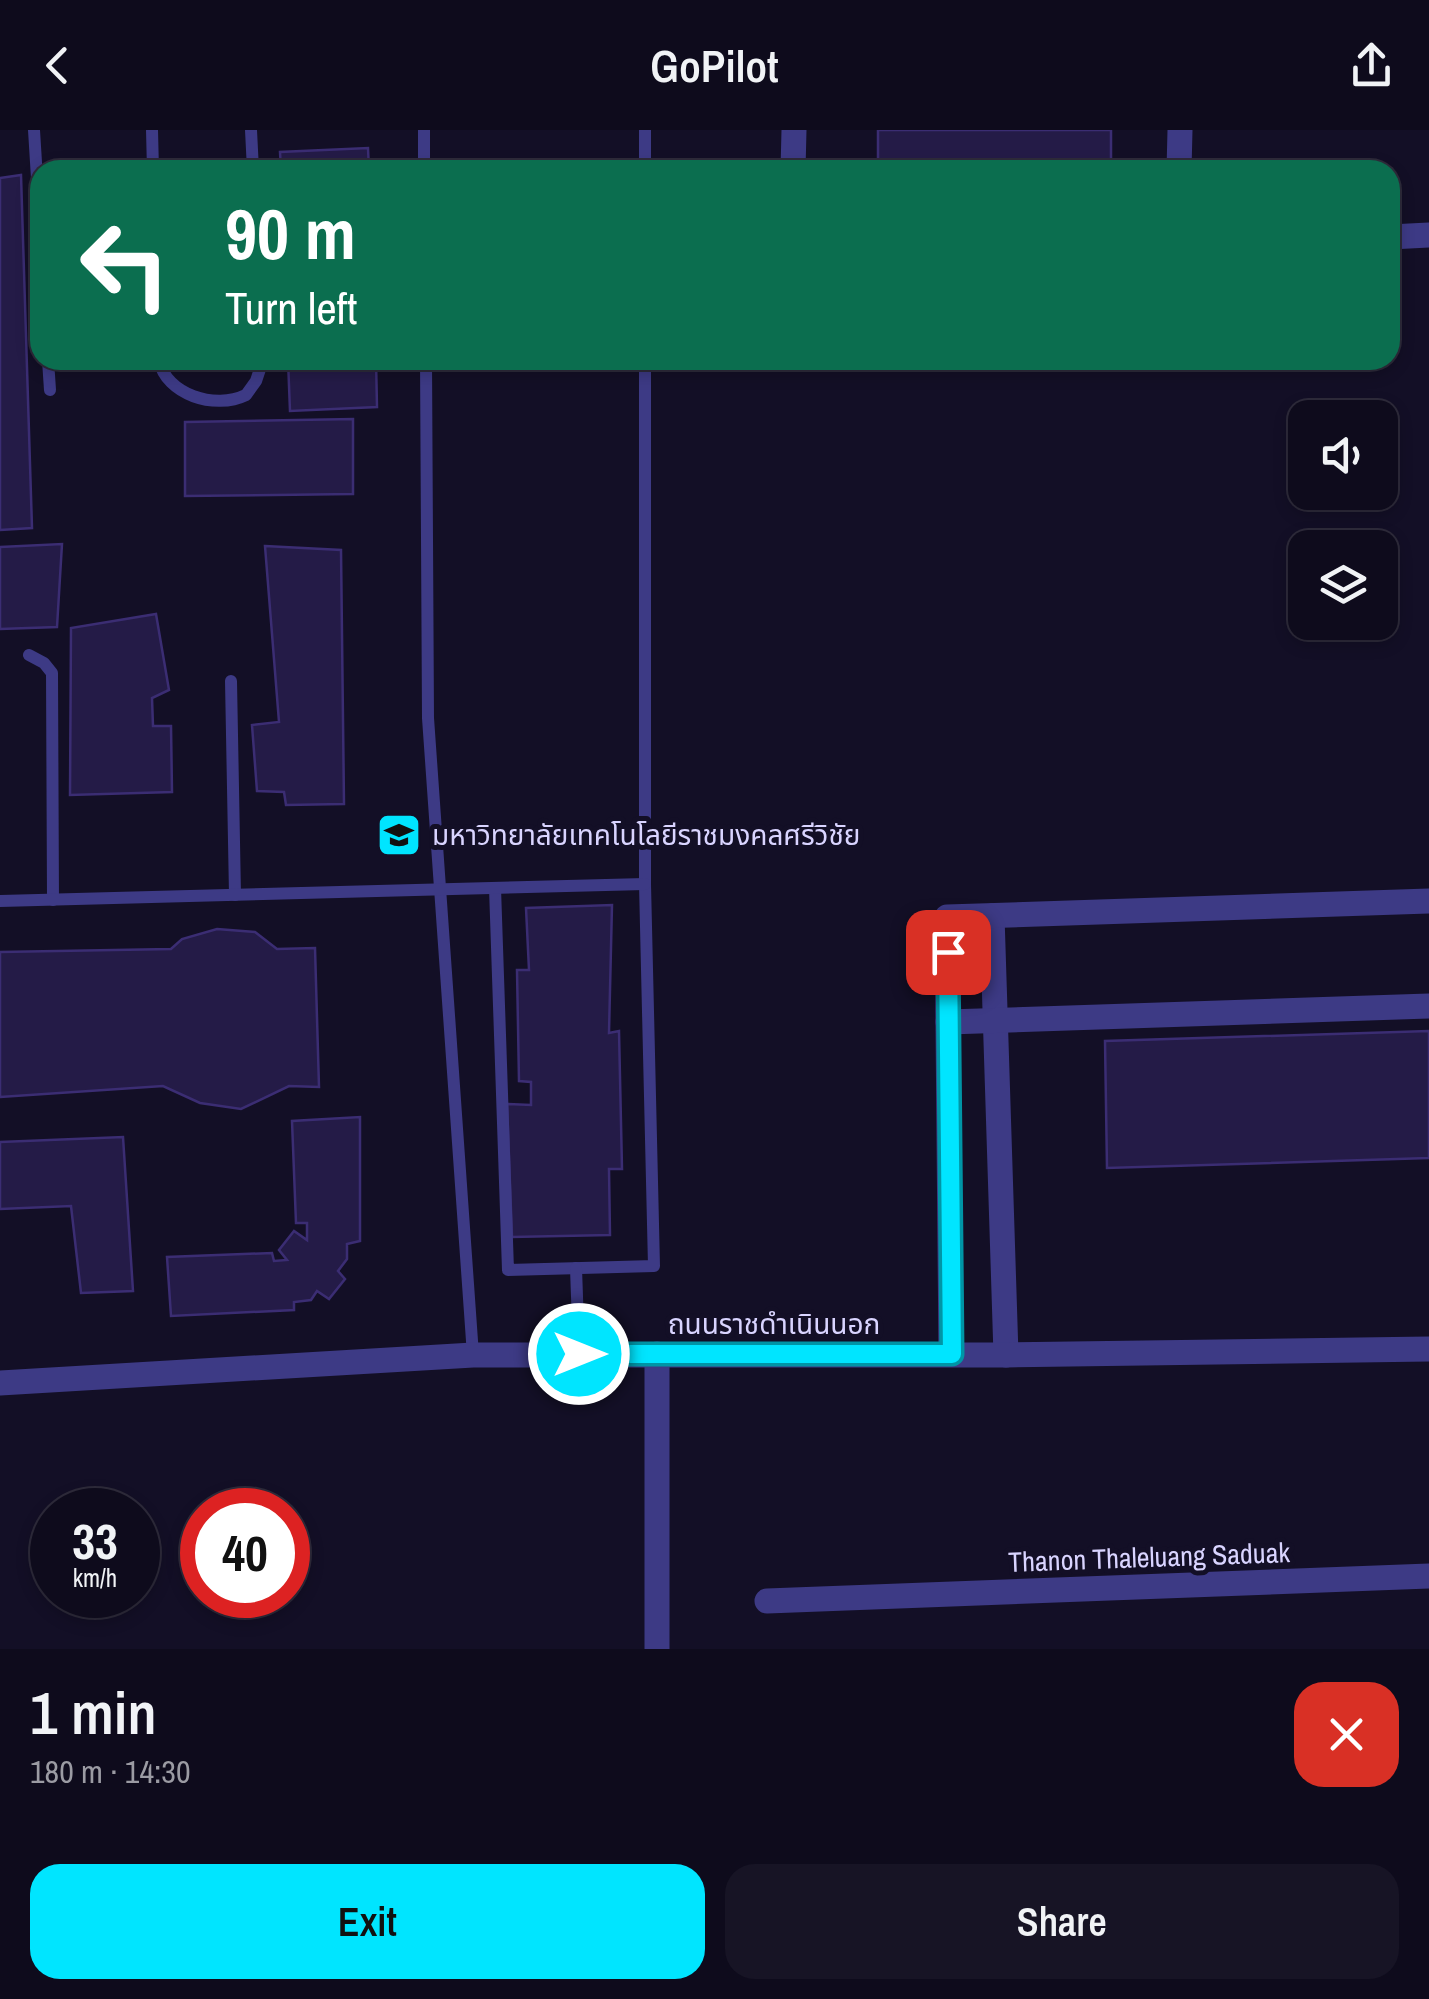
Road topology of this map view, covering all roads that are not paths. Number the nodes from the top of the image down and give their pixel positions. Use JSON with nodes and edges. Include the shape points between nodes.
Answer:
{"nodes":[{"id":1,"x":34,"y":130,"type":"edge"},
{"id":2,"x":152,"y":130,"type":"edge"},
{"id":3,"x":251,"y":130,"type":"edge"},
{"id":4,"x":424,"y":130,"type":"edge"},
{"id":5,"x":645,"y":130,"type":"edge"},
{"id":6,"x":794,"y":130,"type":"edge"},
{"id":7,"x":1180,"y":130,"type":"edge"},
{"id":8,"x":36,"y":160,"type":"edge"},
{"id":9,"x":153,"y":160,"type":"edge"},
{"id":10,"x":252,"y":160,"type":"edge"},
{"id":11,"x":424,"y":160,"type":"edge"},
{"id":12,"x":645,"y":160,"type":"edge"},
{"id":13,"x":793,"y":160,"type":"edge"},
{"id":14,"x":1178,"y":160,"type":"edge"},
{"id":15,"x":1429,"y":235,"type":"edge"},
{"id":16,"x":1400,"y":236,"type":"edge"},
{"id":17,"x":49,"y":370,"type":"edge"},
{"id":18,"x":162,"y":370,"type":"edge"},
{"id":19,"x":260,"y":370,"type":"edge"},
{"id":20,"x":426,"y":370,"type":"edge"},
{"id":21,"x":645,"y":370,"type":"edge"},
{"id":22,"x":50,"y":390,"type":"dead end"},
{"id":23,"x":29,"y":655,"type":"dead end"},
{"id":24,"x":231,"y":681,"type":"dead end"},
{"id":25,"x":646,"y":884,"type":"junction"},
{"id":26,"x":496,"y":888,"type":"junction"},
{"id":27,"x":442,"y":889,"type":"junction"},
{"id":28,"x":235,"y":895,"type":"junction"},
{"id":29,"x":54,"y":900,"type":"junction"},
{"id":30,"x":0,"y":901,"type":"edge"},
{"id":31,"x":1429,"y":901,"type":"edge"},
{"id":32,"x":992,"y":916,"type":"junction"},
{"id":33,"x":1429,"y":1006,"type":"edge"},
{"id":34,"x":996,"y":1020,"type":"junction"},
{"id":35,"x":948,"y":1022,"type":"junction"},
{"id":36,"x":576,"y":1268,"type":"junction"},
{"id":37,"x":1429,"y":1350,"type":"edge"},
{"id":38,"x":579,"y":1354,"type":"junction"},
{"id":39,"x":658,"y":1354,"type":"junction"},
{"id":40,"x":952,"y":1354,"type":"junction"},
{"id":41,"x":1006,"y":1354,"type":"junction"},
{"id":42,"x":473,"y":1355,"type":"junction"},
{"id":43,"x":0,"y":1383,"type":"edge"},
{"id":44,"x":1429,"y":1576,"type":"edge"},
{"id":45,"x":767,"y":1601,"type":"dead end"},
{"id":46,"x":657,"y":1649,"type":"edge"}],
"edges":[{"from":1,"to":8,"type":"lane"},
{"from":2,"to":9,"type":"lane"},
{"from":3,"to":10,"type":"lane"},
{"from":4,"to":11,"type":"lane"},
{"from":5,"to":12,"type":"lane"},
{"from":6,"to":13,"type":"street"},
{"from":7,"to":14,"type":"street"},
{"from":15,"to":16,"type":"street"},
{"from":17,"to":22,"type":"lane"},
{"from":18,"to":19,"type":"lane","via":[[177,389],[216,400],[246,395]]},
{"from":20,"to":27,"type":"lane","via":[[428,718]]},
{"from":21,"to":25,"type":"lane"},
{"from":23,"to":29,"type":"lane","via":[[52,673]]},
{"from":24,"to":28,"type":"lane"},
{"from":25,"to":26,"type":"lane"},
{"from":25,"to":36,"type":"lane","via":[[654,1266]]},
{"from":26,"to":27,"type":"lane"},
{"from":26,"to":36,"type":"lane","via":[[508,1270]]},
{"from":27,"to":28,"type":"lane"},
{"from":27,"to":42,"type":"lane"},
{"from":28,"to":29,"type":"lane"},
{"from":29,"to":30,"type":"lane"},
{"from":31,"to":32,"type":"street"},
{"from":32,"to":34,"type":"street"},
{"from":32,"to":35,"type":"street","via":[[947,917]]},
{"from":33,"to":34,"type":"street"},
{"from":34,"to":35,"type":"street"},
{"from":34,"to":41,"type":"street"},
{"from":35,"to":40,"type":"street"},
{"from":36,"to":38,"type":"lane"},
{"from":37,"to":41,"type":"street","name":"ถนนราชดำเนินนอก"},
{"from":38,"to":39,"type":"street","name":"ถนนราชดำเนินนอก"},
{"from":38,"to":42,"type":"street","name":"ถนนราชดำเนินนอก"},
{"from":39,"to":40,"type":"street","name":"ถนนราชดำเนินนอก"},
{"from":39,"to":46,"type":"street"},
{"from":40,"to":41,"type":"street","name":"ถนนราชดำเนินนอก"},
{"from":42,"to":43,"type":"street","name":"ถนนราชดำเนินนอก"},
{"from":44,"to":45,"type":"street","name":"Thanon Thaleluang Saduak"}]}
